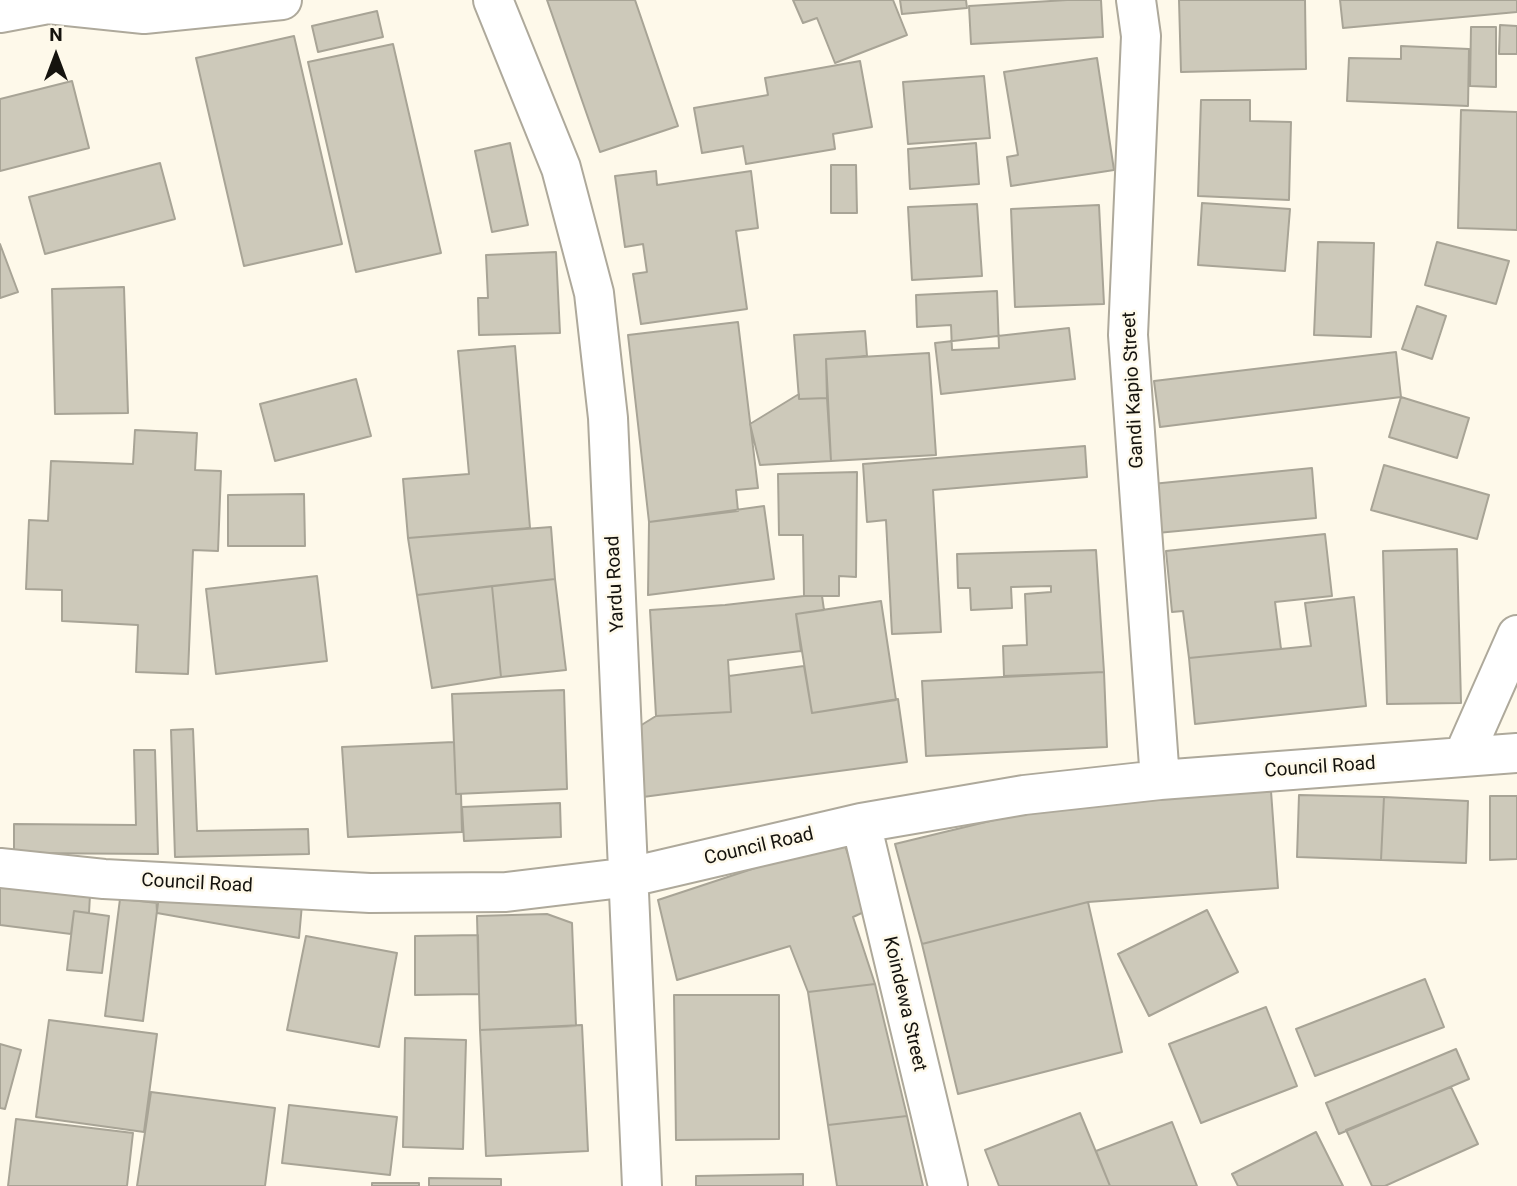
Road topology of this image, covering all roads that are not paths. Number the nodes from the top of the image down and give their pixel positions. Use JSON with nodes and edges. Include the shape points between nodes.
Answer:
{"nodes":[{"id":1,"x":282,"y":0,"type":"edge"},
{"id":2,"x":493,"y":0,"type":"edge"},
{"id":3,"x":1136,"y":0,"type":"edge"},
{"id":4,"x":0,"y":12,"type":"edge"},
{"id":5,"x":1517,"y":635,"type":"edge"},
{"id":6,"x":1517,"y":752,"type":"edge"},
{"id":7,"x":1463,"y":757,"type":"junction"},
{"id":8,"x":1160,"y":780,"type":"junction"},
{"id":9,"x":861,"y":823,"type":"junction"},
{"id":10,"x":0,"y":868,"type":"edge"},
{"id":11,"x":630,"y":877,"type":"junction"},
{"id":12,"x":642,"y":1186,"type":"edge"},
{"id":13,"x":948,"y":1186,"type":"edge"}],
"edges":[{"from":1,"to":4,"type":"street","via":[[144,14],[48,4]]},
{"from":2,"to":11,"type":"street","name":"Yardu Road","via":[[561,168],[594,293],[608,418]]},
{"from":3,"to":8,"type":"street","name":"Gandi Kapio Street","via":[[1140,36],[1128,335]]},
{"from":5,"to":7,"type":"street"},
{"from":6,"to":7,"type":"street","name":"Council Road"},
{"from":7,"to":8,"type":"street","name":"Council Road"},
{"from":8,"to":9,"type":"street","name":"Council Road","via":[[1024,795]]},
{"from":9,"to":11,"type":"street","name":"Council Road"},
{"from":9,"to":13,"type":"street","name":"Koindewa Street"},
{"from":10,"to":11,"type":"street","name":"Council Road","via":[[104,879],[370,893],[506,892]]},
{"from":11,"to":12,"type":"street","name":"Yardu Road"}]}
